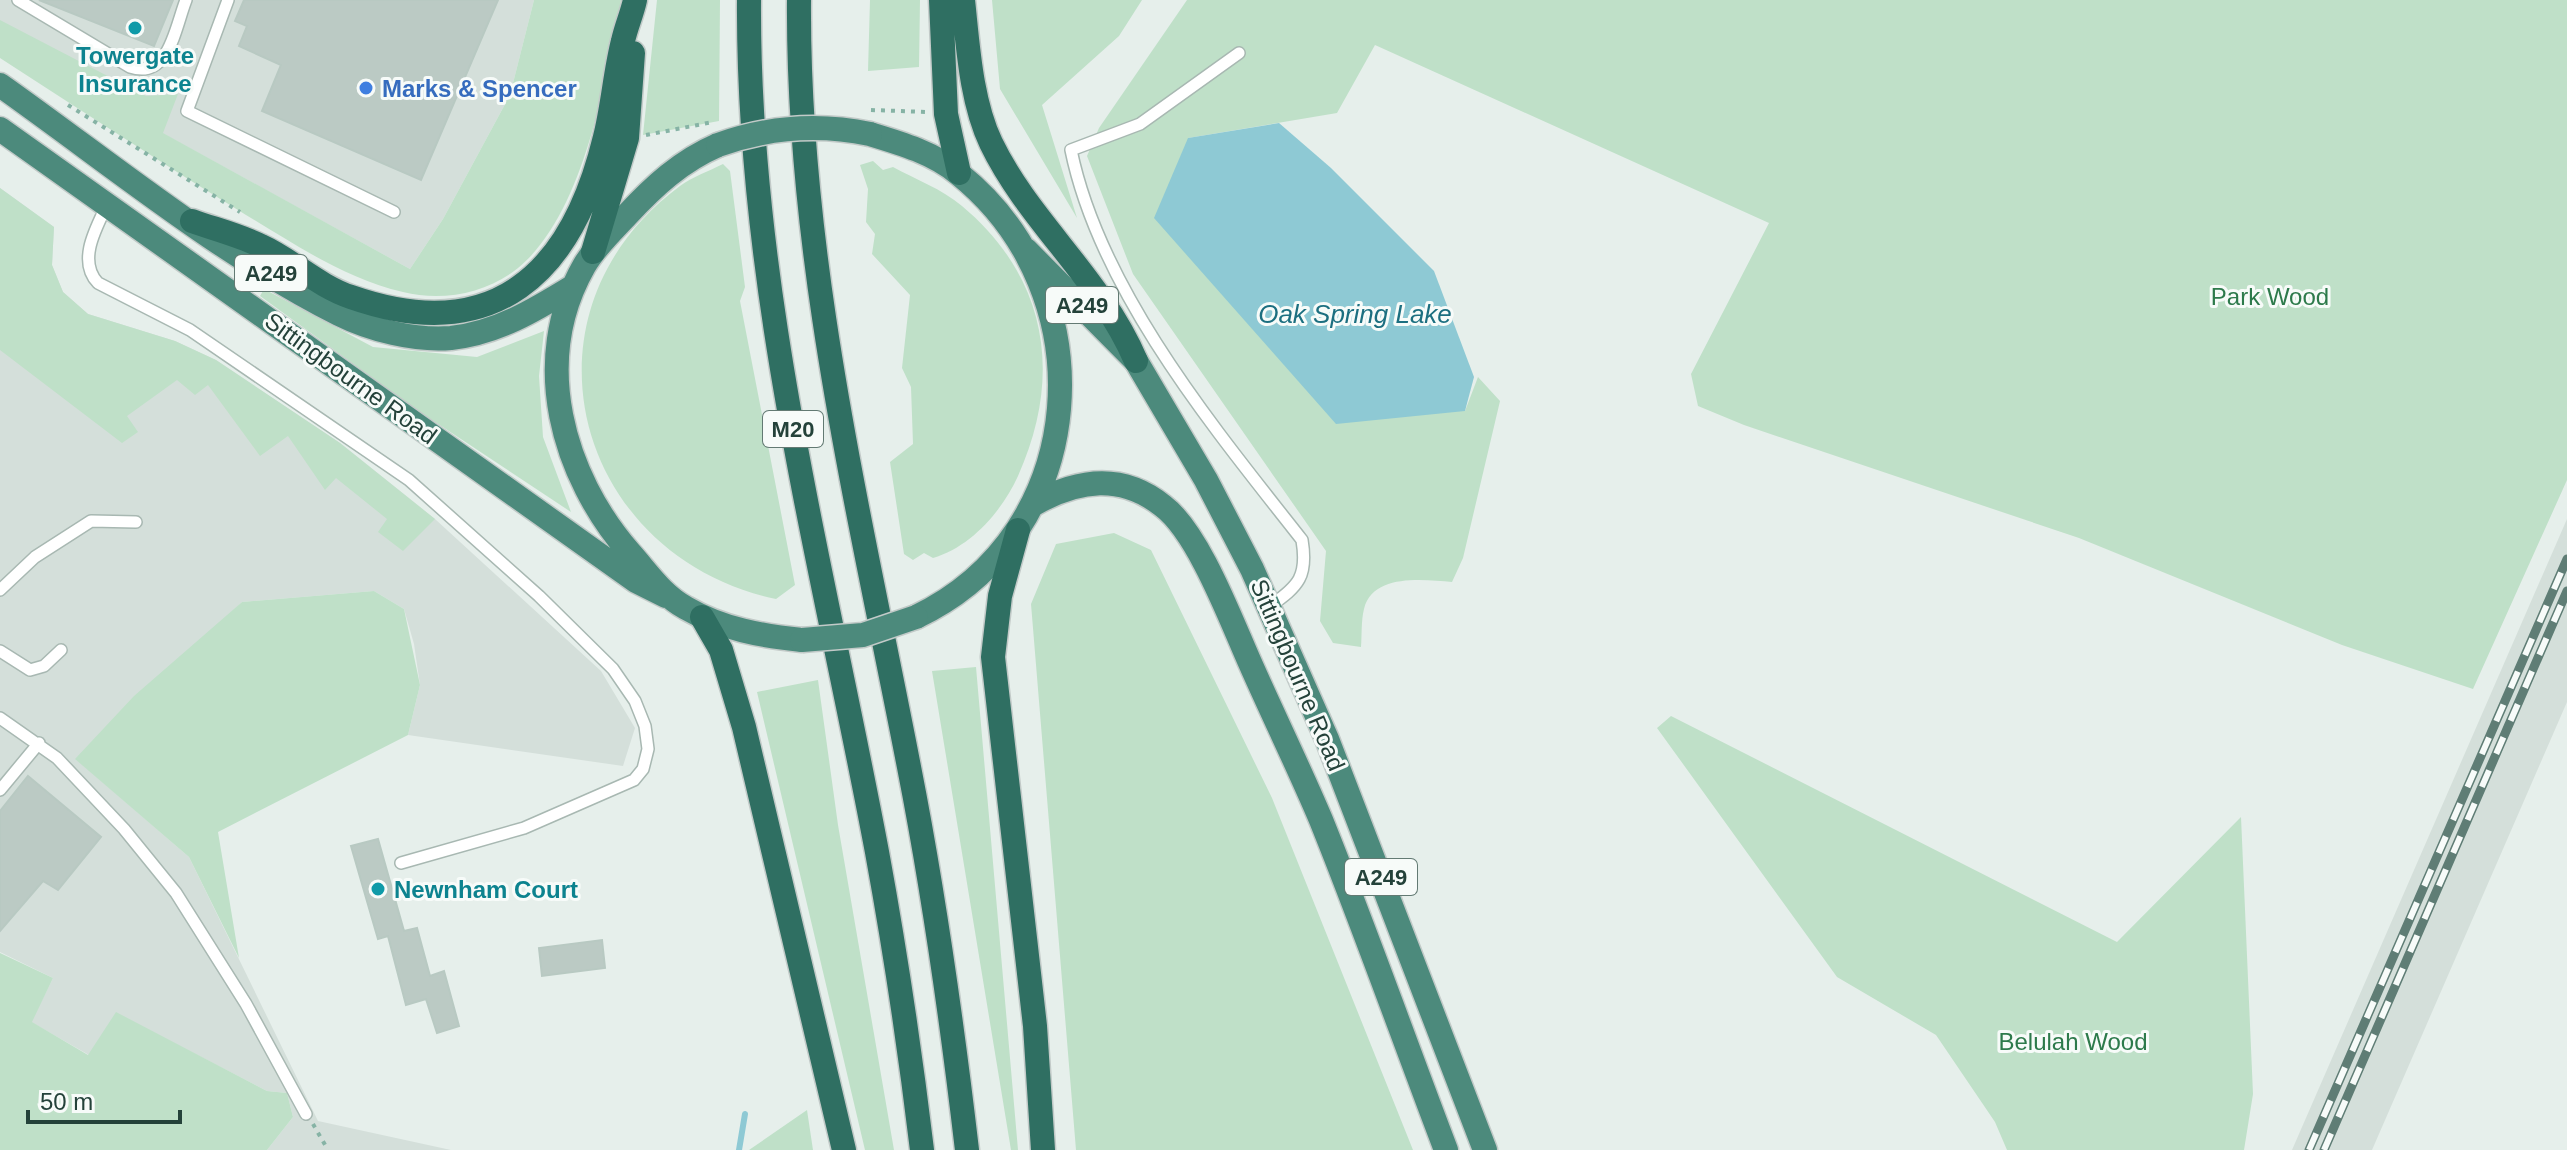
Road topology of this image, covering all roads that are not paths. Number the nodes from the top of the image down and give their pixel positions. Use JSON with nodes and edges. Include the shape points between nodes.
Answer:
{"nodes":[{"id":1,"x":18,"y":0,"type":"edge"},
{"id":2,"x":186,"y":0,"type":"edge"},
{"id":3,"x":228,"y":0,"type":"edge"},
{"id":4,"x":749,"y":0,"type":"edge"},
{"id":5,"x":799,"y":0,"type":"edge"},
{"id":6,"x":941,"y":0,"type":"edge"},
{"id":7,"x":963,"y":0,"type":"edge"},
{"id":8,"x":635,"y":2,"type":"edge"},
{"id":9,"x":1239,"y":53,"type":"dead end"},
{"id":10,"x":0,"y":85,"type":"edge"},
{"id":11,"x":0,"y":129,"type":"edge"},
{"id":12,"x":959,"y":173,"type":"junction"},
{"id":13,"x":107,"y":205,"type":"junction"},
{"id":14,"x":394,"y":212,"type":"dead end"},
{"id":15,"x":192,"y":221,"type":"junction"},
{"id":16,"x":1026,"y":250,"type":"junction"},
{"id":17,"x":593,"y":252,"type":"junction"},
{"id":18,"x":574,"y":286,"type":"junction"},
{"id":19,"x":1136,"y":361,"type":"junction"},
{"id":20,"x":1034,"y":504,"type":"junction"},
{"id":21,"x":136,"y":522,"type":"dead end"},
{"id":22,"x":1018,"y":530,"type":"junction"},
{"id":23,"x":0,"y":590,"type":"edge"},
{"id":24,"x":666,"y":596,"type":"junction"},
{"id":25,"x":1270,"y":606,"type":"junction"},
{"id":26,"x":702,"y":617,"type":"junction"},
{"id":27,"x":61,"y":650,"type":"dead end"},
{"id":28,"x":0,"y":651,"type":"edge"},
{"id":29,"x":0,"y":718,"type":"edge"},
{"id":30,"x":39,"y":743,"type":"junction"},
{"id":31,"x":0,"y":789,"type":"edge"},
{"id":32,"x":401,"y":863,"type":"dead end"},
{"id":33,"x":306,"y":1114,"type":"road end"},
{"id":34,"x":844,"y":1150,"type":"edge"},
{"id":35,"x":922,"y":1150,"type":"edge"},
{"id":36,"x":967,"y":1150,"type":"edge"},
{"id":37,"x":1043,"y":1150,"type":"edge"},
{"id":38,"x":1446,"y":1150,"type":"edge"},
{"id":39,"x":1485,"y":1150,"type":"edge"}],
"edges":[{"from":1,"to":2,"type":"lane","via":[[130,67],[146,70],[164,58]]},
{"from":3,"to":14,"type":"lane","via":[[187,111]]},
{"from":4,"to":35,"type":"highway","number":"M20","via":[[772,308],[877,853]]},
{"from":5,"to":36,"type":"highway","number":"M20","via":[[808,173],[828,336],[933,896]]},
{"from":6,"to":12,"type":"highway","via":[[946,114]]},
{"from":7,"to":19,"type":"highway","via":[[975,85],[991,143],[1121,325]]},
{"from":8,"to":15,"type":"highway","via":[[606,136],[581,207],[548,261],[499,302],[445,314],[395,310],[348,297],[261,245]]},
{"from":8,"to":17,"type":"highway","via":[[627,138]]},
{"from":9,"to":25,"type":"lane","via":[[1140,124],[1071,150],[1114,270],[1202,413],[1302,540],[1306,564],[1297,585]]},
{"from":10,"to":15,"type":"highway","name":"Sittingbourne Road","number":"A249"},
{"from":11,"to":13,"type":"highway","name":"Sittingbourne Road","number":"A249"},
{"from":12,"to":16,"type":"highway"},
{"from":12,"to":17,"type":"highway","bridge":true,"via":[[869,122],[718,133],[667,175]]},
{"from":13,"to":24,"type":"highway","name":"Sittingbourne Road","number":"A249","via":[[636,581]]},
{"from":13,"to":32,"type":"lane","via":[[88,258],[98,283],[190,330],[420,488],[595,651],[641,712],[647,760],[634,780],[524,828]]},
{"from":15,"to":18,"type":"highway","name":"Sittingbourne Road","number":"A249","via":[[340,315],[393,333],[449,338],[493,330]]},
{"from":16,"to":19,"type":"highway","name":"Sittingbourne Road","number":"A249"},
{"from":16,"to":20,"type":"highway","name":"Sittingbourne Road","via":[[1049,302],[1059,367],[1056,428]]},
{"from":17,"to":18,"type":"highway"},
{"from":18,"to":24,"type":"highway","via":[[556,377],[566,440],[582,484],[609,527]]},
{"from":19,"to":25,"type":"highway","name":"Sittingbourne Road","number":"A249","via":[[1206,480]]},
{"from":20,"to":22,"type":"highway","name":"Sittingbourne Road"},
{"from":20,"to":38,"type":"highway","name":"Sittingbourne Road","number":"A249","via":[[1080,483],[1125,485],[1163,505],[1191,542],[1320,819]]},
{"from":21,"to":23,"type":"lane","via":[[91,521],[35,557]]},
{"from":22,"to":26,"type":"highway","name":"Sittingbourne Road","bridge":true,"via":[[980,576],[916,617],[863,635],[802,640],[744,631]]},
{"from":22,"to":37,"type":"highway","via":[[1000,596],[993,657],[1035,1026]]},
{"from":24,"to":26,"type":"highway","name":"Sittingbourne Road"},
{"from":25,"to":39,"type":"highway","name":"Sittingbourne Road","number":"A249","via":[[1356,812]]},
{"from":26,"to":34,"type":"highway","via":[[721,650],[744,727]]},
{"from":27,"to":28,"type":"lane","via":[[44,666],[30,670]]},
{"from":29,"to":30,"type":"lane"},
{"from":30,"to":31,"type":"lane"},
{"from":30,"to":33,"type":"lane","via":[[124,829],[176,893],[246,1004]]}]}
